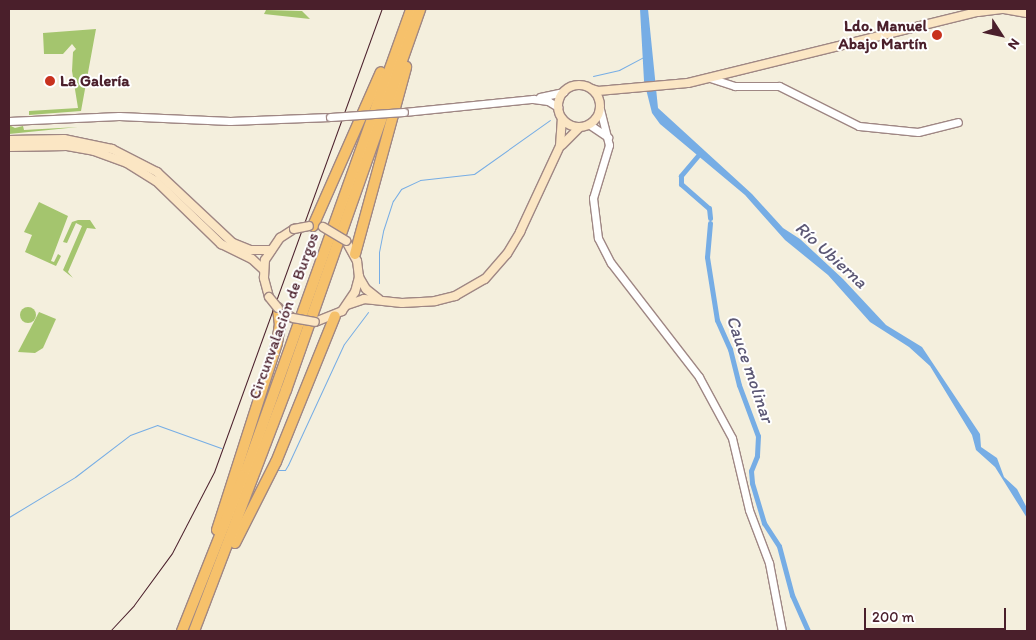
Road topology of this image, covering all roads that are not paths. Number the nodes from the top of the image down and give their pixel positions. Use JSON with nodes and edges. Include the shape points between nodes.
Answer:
{"nodes":[{"id":1,"x":406,"y":9,"type":"edge"},
{"id":2,"x":411,"y":9,"type":"edge"},
{"id":3,"x":421,"y":9,"type":"edge"},
{"id":4,"x":1027,"y":13,"type":"edge"},
{"id":5,"x":710,"y":78,"type":"junction"},
{"id":6,"x":592,"y":89,"type":"junction"},
{"id":7,"x":616,"y":90,"type":"junction"},
{"id":8,"x":563,"y":92,"type":"junction"},
{"id":9,"x":533,"y":99,"type":"junction"},
{"id":10,"x":558,"y":107,"type":"junction"},
{"id":11,"x":600,"y":108,"type":"junction"},
{"id":12,"x":562,"y":120,"type":"junction"},
{"id":13,"x":9,"y":121,"type":"edge"},
{"id":14,"x":958,"y":122,"type":"dead end"},
{"id":15,"x":590,"y":125,"type":"junction"},
{"id":16,"x":579,"y":128,"type":"junction"},
{"id":17,"x":608,"y":136,"type":"junction"},
{"id":18,"x":9,"y":140,"type":"edge"},
{"id":19,"x":560,"y":146,"type":"junction"},
{"id":20,"x":9,"y":147,"type":"edge"},
{"id":21,"x":315,"y":227,"type":"junction"},
{"id":22,"x":271,"y":250,"type":"junction"},
{"id":23,"x":355,"y":254,"type":"junction"},
{"id":24,"x":264,"y":270,"type":"junction"},
{"id":25,"x":359,"y":277,"type":"junction"},
{"id":26,"x":383,"y":301,"type":"junction"},
{"id":27,"x":347,"y":305,"type":"junction"},
{"id":28,"x":278,"y":308,"type":"junction"},
{"id":29,"x":335,"y":316,"type":"junction"},
{"id":30,"x":189,"y":616,"type":"junction"},
{"id":31,"x":182,"y":631,"type":"edge"},
{"id":32,"x":195,"y":631,"type":"edge"},
{"id":33,"x":782,"y":631,"type":"edge"}],
"edges":[{"from":1,"to":21,"type":"highway"},
{"from":2,"to":30,"type":"highway","name":"Circunvalación de Burgos","via":[[247,468]]},
{"from":3,"to":23,"type":"highway"},
{"from":3,"to":32,"type":"highway","name":"Circunvalación de Burgos","via":[[286,390]]},
{"from":4,"to":5,"type":"main road","via":[[988,10]]},
{"from":5,"to":7,"type":"main road"},
{"from":5,"to":14,"type":"street","via":[[735,86],[779,86],[859,126],[918,132]]},
{"from":6,"to":7,"type":"main road"},
{"from":6,"to":8,"type":"main road","via":[[576,85]]},
{"from":6,"to":11,"type":"main road"},
{"from":7,"to":11,"type":"main road"},
{"from":8,"to":9,"type":"street"},
{"from":8,"to":10,"type":"main road"},
{"from":9,"to":10,"type":"street","via":[[548,101]]},
{"from":9,"to":13,"type":"street","bridge":true,"via":[[404,112],[239,121],[119,116]]},
{"from":10,"to":12,"type":"main road"},
{"from":11,"to":15,"type":"main road"},
{"from":11,"to":17,"type":"street"},
{"from":12,"to":16,"type":"main road"},
{"from":12,"to":19,"type":"main road"},
{"from":15,"to":16,"type":"main road"},
{"from":15,"to":17,"type":"street"},
{"from":16,"to":19,"type":"main road"},
{"from":17,"to":33,"type":"street","via":[[608,150],[593,198],[598,238],[611,263],[695,371],[732,438],[749,510],[769,562]]},
{"from":18,"to":22,"type":"main road","via":[[79,140],[126,154],[167,180],[208,223],[233,243],[250,250]]},
{"from":19,"to":26,"type":"main road","via":[[515,239],[485,279],[463,292],[435,301]]},
{"from":20,"to":24,"type":"main road","via":[[67,146],[94,151],[127,163],[171,194],[221,244],[252,259]]},
{"from":21,"to":22,"type":"main road","bridge":true,"via":[[294,229],[280,238]]},
{"from":21,"to":23,"type":"main road","bridge":true,"via":[[346,241]]},
{"from":22,"to":24,"type":"main road"},
{"from":23,"to":25,"type":"main road"},
{"from":24,"to":28,"type":"main road","bridge":true,"via":[[270,297]]},
{"from":25,"to":26,"type":"main road","via":[[366,288]]},
{"from":25,"to":27,"type":"main road"},
{"from":26,"to":27,"type":"main road","via":[[364,299]]},
{"from":27,"to":29,"type":"main road"},
{"from":28,"to":29,"type":"main road","bridge":true,"via":[[292,318],[315,322]]},
{"from":28,"to":30,"type":"highway","via":[[277,343]]},
{"from":29,"to":32,"type":"highway","via":[[276,462]]},
{"from":30,"to":31,"type":"highway","name":"Circunvalación de Burgos"}]}
